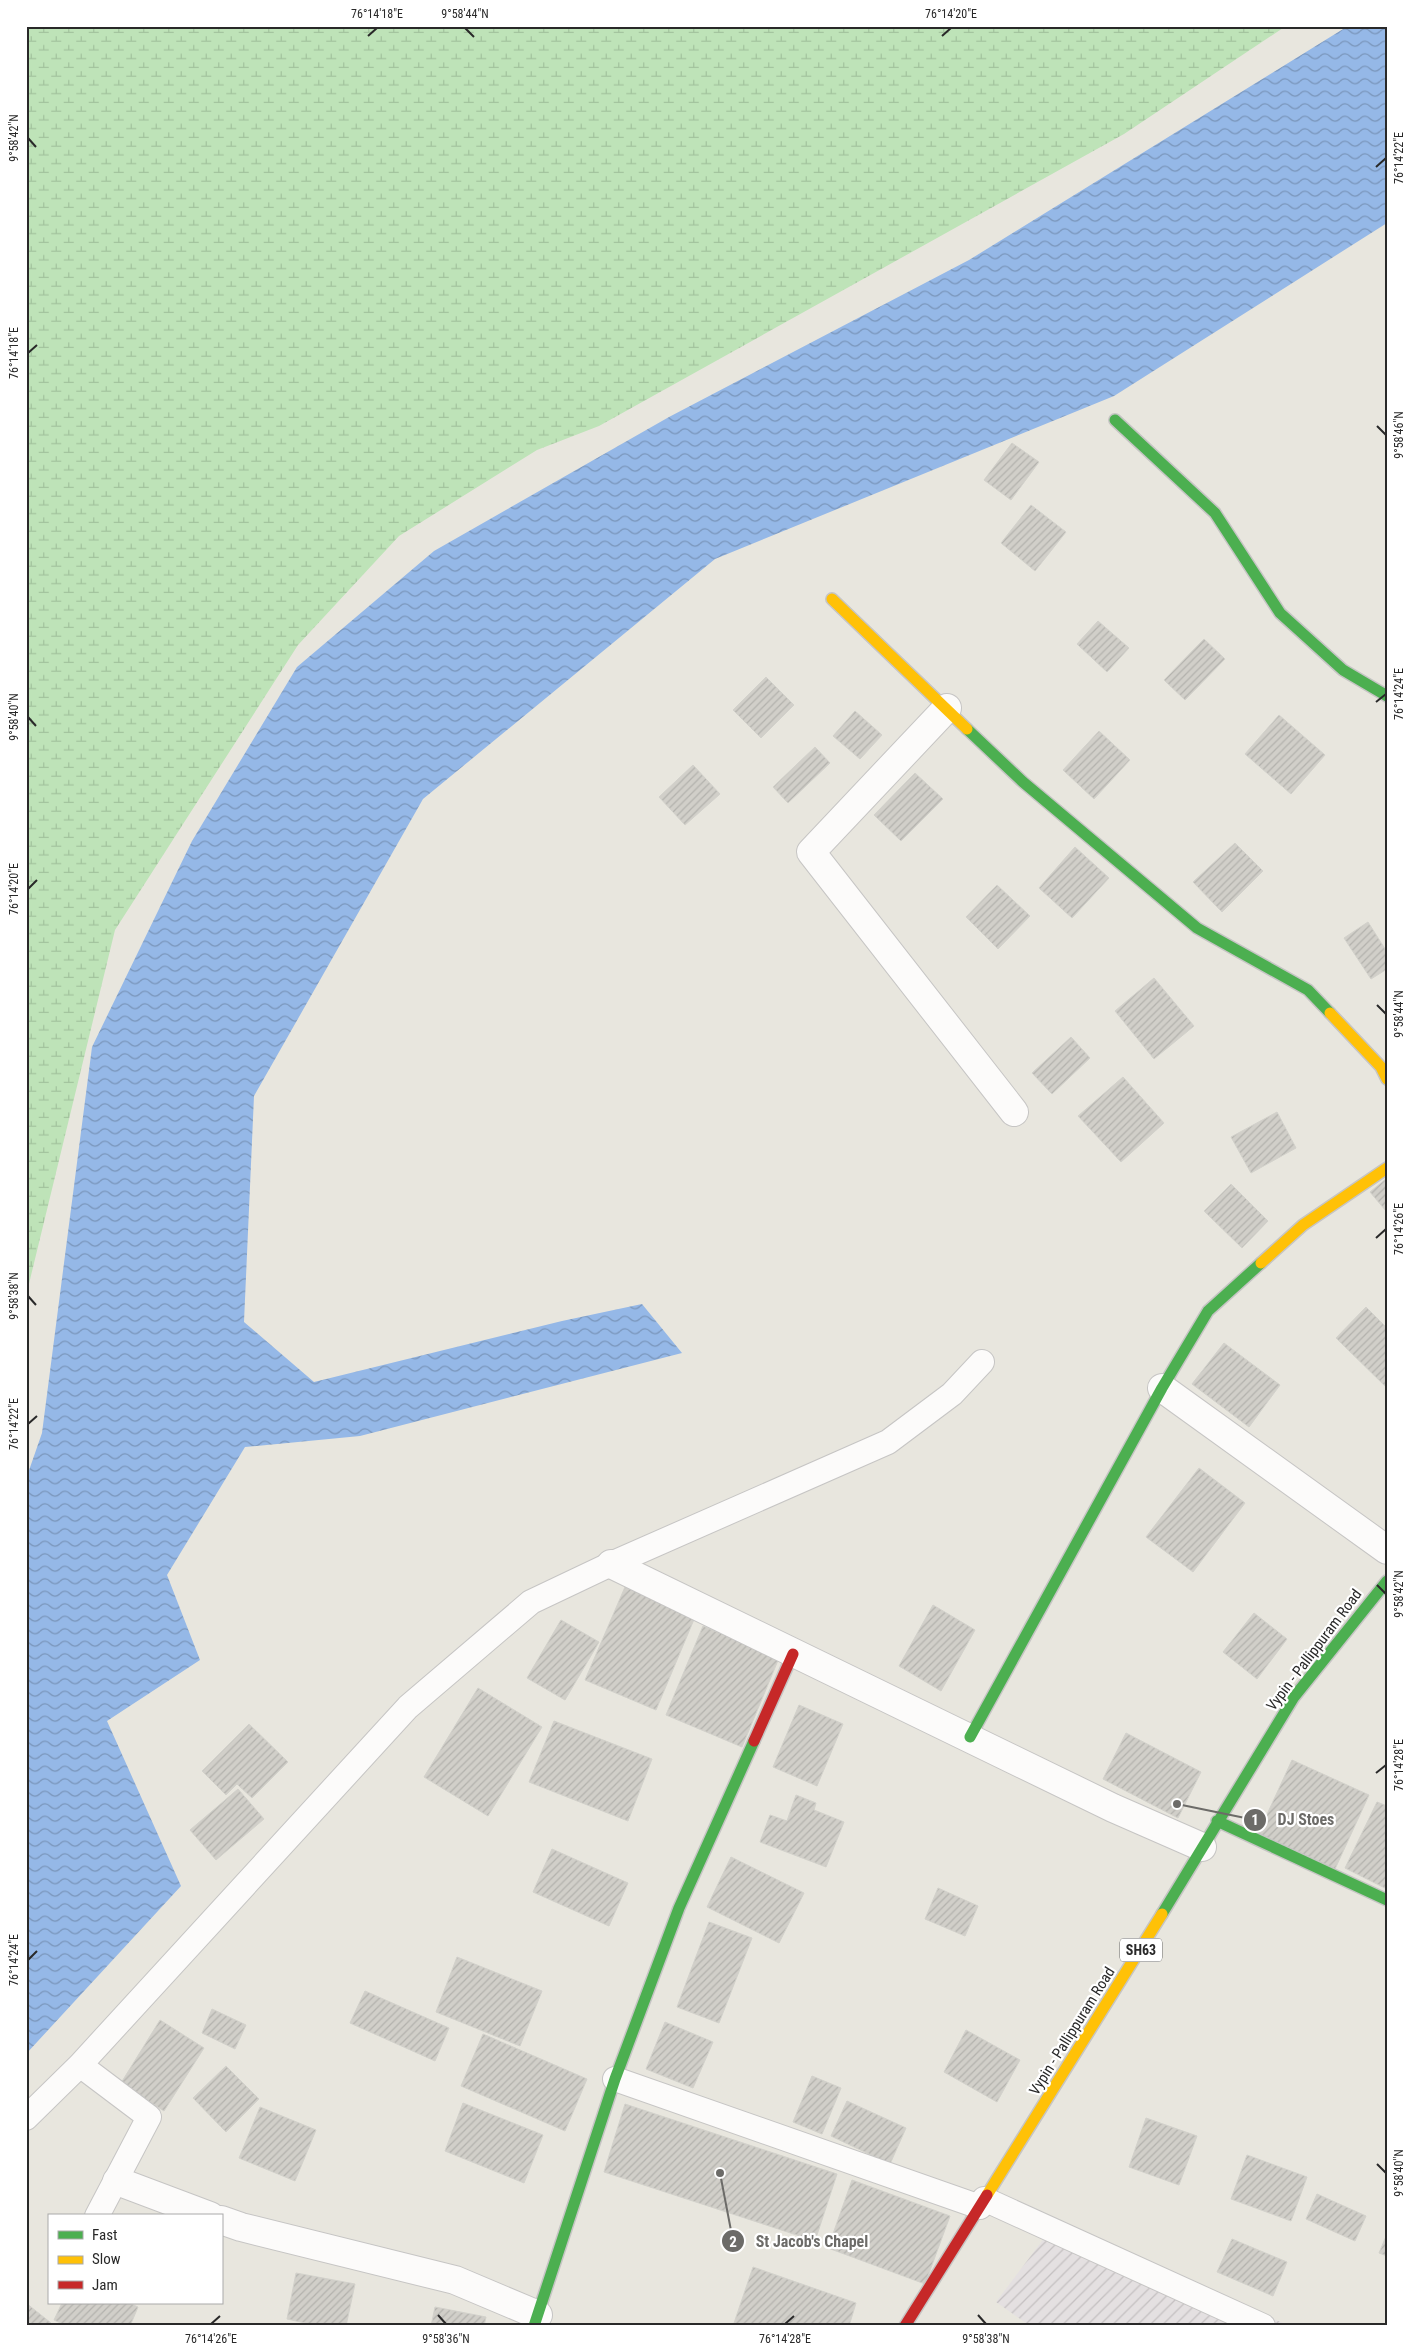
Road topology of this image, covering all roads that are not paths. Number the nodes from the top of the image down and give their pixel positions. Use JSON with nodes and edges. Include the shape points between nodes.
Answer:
{"nodes":[{"id":1,"x":1115,"y":420,"type":"dead end"},
{"id":2,"x":832,"y":599,"type":"dead end"},
{"id":3,"x":1387,"y":696,"type":"edge"},
{"id":4,"x":947,"y":708,"type":"junction"},
{"id":5,"x":1387,"y":1078,"type":"edge"},
{"id":6,"x":1014,"y":1112,"type":"dead end"},
{"id":7,"x":1387,"y":1168,"type":"edge"},
{"id":8,"x":982,"y":1362,"type":"dead end"},
{"id":9,"x":1162,"y":1388,"type":"junction"},
{"id":10,"x":1387,"y":1550,"type":"edge"},
{"id":11,"x":611,"y":1564,"type":"junction"},
{"id":12,"x":1387,"y":1581,"type":"edge"},
{"id":13,"x":793,"y":1654,"type":"junction"},
{"id":14,"x":970,"y":1737,"type":"junction"},
{"id":15,"x":1217,"y":1821,"type":"junction"},
{"id":16,"x":1202,"y":1847,"type":"junction"},
{"id":17,"x":1387,"y":1900,"type":"edge"},
{"id":18,"x":80,"y":2065,"type":"junction"},
{"id":19,"x":615,"y":2079,"type":"junction"},
{"id":20,"x":26,"y":2118,"type":"edge"},
{"id":21,"x":117,"y":2181,"type":"junction"},
{"id":22,"x":982,"y":2203,"type":"junction"},
{"id":23,"x":98,"y":2214,"type":"edge"},
{"id":24,"x":205,"y":2214,"type":"edge"},
{"id":25,"x":222,"y":2220,"type":"edge"},
{"id":26,"x":536,"y":2320,"type":"edge"},
{"id":27,"x":904,"y":2326,"type":"edge"},
{"id":28,"x":1263,"y":2326,"type":"edge"}],
"edges":[{"from":1,"to":3,"type":"street","via":[[1215,513],[1280,612],[1343,670]]},
{"from":2,"to":4,"type":"street"},
{"from":4,"to":5,"type":"street","via":[[1024,782],[1197,928],[1308,990]]},
{"from":4,"to":6,"type":"street","via":[[811,852]]},
{"from":7,"to":9,"type":"street","via":[[1303,1225],[1208,1311]]},
{"from":8,"to":11,"type":"lane","via":[[952,1394],[888,1442]]},
{"from":9,"to":10,"type":"street"},
{"from":9,"to":14,"type":"street"},
{"from":11,"to":13,"type":"street"},
{"from":11,"to":18,"type":"lane","via":[[531,1602],[408,1707]]},
{"from":12,"to":15,"type":"street","name":"Vypin - Pallippuram Road","number":"SH63","via":[[1294,1697]]},
{"from":13,"to":14,"type":"street"},
{"from":13,"to":19,"type":"street","via":[[679,1908]]},
{"from":14,"to":16,"type":"street","via":[[1113,1808]]},
{"from":15,"to":16,"type":"street","name":"Vypin - Pallippuram Road","number":"SH63"},
{"from":15,"to":17,"type":"street"},
{"from":16,"to":22,"type":"street","name":"Vypin - Pallippuram Road","number":"SH63"},
{"from":18,"to":20,"type":"lane"},
{"from":18,"to":21,"type":"lane","via":[[149,2117]]},
{"from":19,"to":22,"type":"lane"},
{"from":19,"to":26,"type":"street"},
{"from":21,"to":23,"type":"lane"},
{"from":21,"to":24,"type":"street"},
{"from":22,"to":27,"type":"street","name":"Vypin - Pallippuram Road","number":"SH63"},
{"from":22,"to":28,"type":"lane"},
{"from":25,"to":26,"type":"street","via":[[455,2280]]}]}
